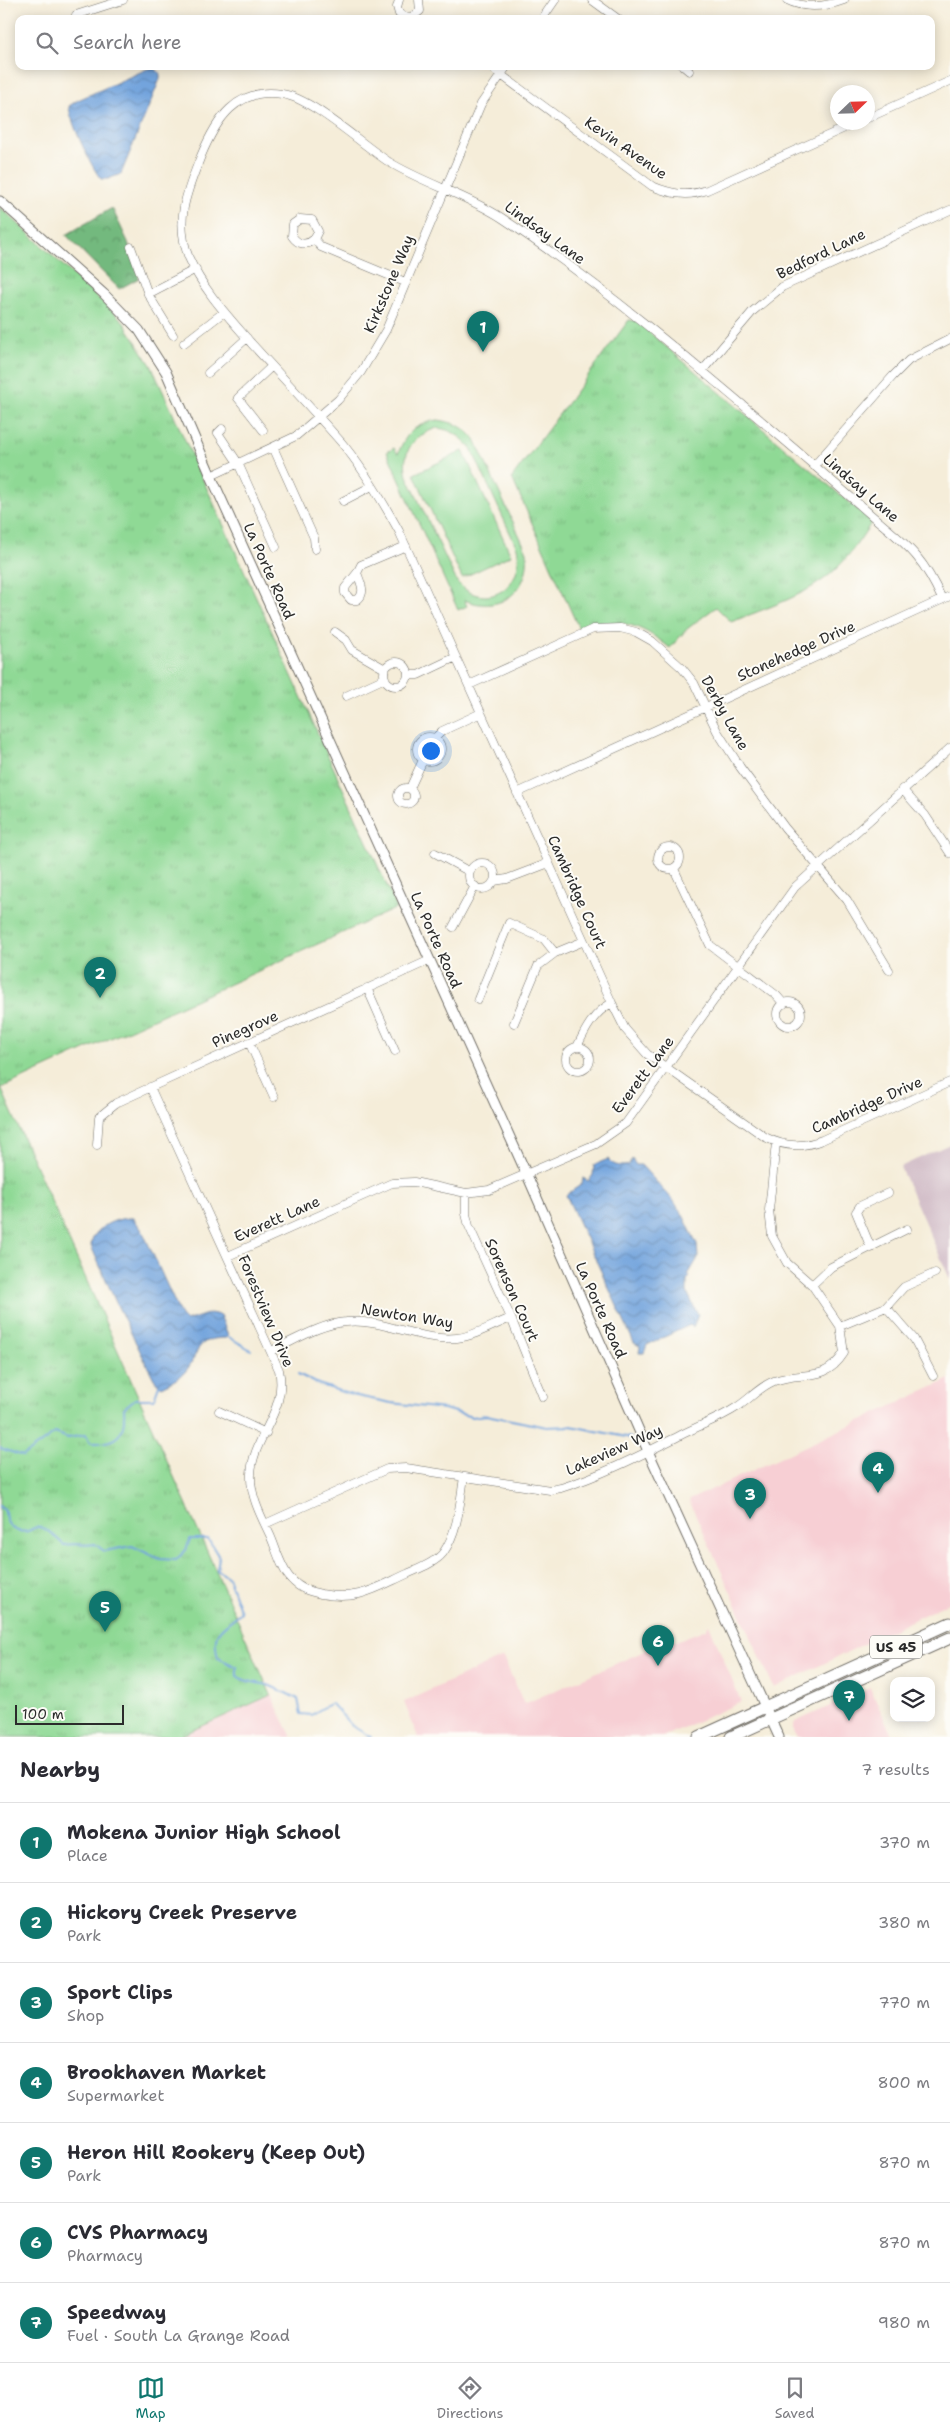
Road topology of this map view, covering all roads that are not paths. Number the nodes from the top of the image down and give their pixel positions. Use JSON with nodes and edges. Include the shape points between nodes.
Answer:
{"nodes":[{"id":1,"x":123,"y":0,"type":"edge"},
{"id":2,"x":398,"y":0,"type":"edge"},
{"id":3,"x":418,"y":0,"type":"edge"},
{"id":4,"x":555,"y":0,"type":"edge"},
{"id":5,"x":592,"y":0,"type":"edge"},
{"id":6,"x":787,"y":0,"type":"edge"},
{"id":7,"x":844,"y":0,"type":"edge"},
{"id":8,"x":76,"y":15,"type":"dead end"},
{"id":9,"x":401,"y":15,"type":"edge"},
{"id":10,"x":420,"y":15,"type":"edge"},
{"id":11,"x":545,"y":15,"type":"edge"},
{"id":12,"x":613,"y":15,"type":"edge"},
{"id":13,"x":494,"y":70,"type":"edge"},
{"id":14,"x":504,"y":70,"type":"edge"},
{"id":15,"x":501,"y":75,"type":"junction"},
{"id":16,"x":950,"y":81,"type":"edge"},
{"id":17,"x":875,"y":115,"type":"edge"},
{"id":18,"x":840,"y":130,"type":"edge"},
{"id":19,"x":445,"y":189,"type":"junction"},
{"id":20,"x":0,"y":201,"type":"edge"},
{"id":21,"x":950,"y":210,"type":"edge"},
{"id":22,"x":314,"y":239,"type":"dead end"},
{"id":23,"x":131,"y":247,"type":"dead end"},
{"id":24,"x":196,"y":269,"type":"junction"},
{"id":25,"x":201,"y":280,"type":"joint"},
{"id":26,"x":405,"y":282,"type":"junction"},
{"id":27,"x":148,"y":294,"type":"junction"},
{"id":28,"x":224,"y":312,"type":"junction"},
{"id":29,"x":173,"y":335,"type":"dead end"},
{"id":30,"x":247,"y":338,"type":"junction"},
{"id":31,"x":950,"y":339,"type":"edge"},
{"id":32,"x":184,"y":343,"type":"dead end"},
{"id":33,"x":272,"y":366,"type":"junction"},
{"id":34,"x":702,"y":371,"type":"junction"},
{"id":35,"x":208,"y":373,"type":"dead end"},
{"id":36,"x":318,"y":417,"type":"junction"},
{"id":37,"x":222,"y":429,"type":"dead end"},
{"id":38,"x":263,"y":430,"type":"dead end"},
{"id":39,"x":273,"y":447,"type":"junction"},
{"id":40,"x":238,"y":463,"type":"junction"},
{"id":41,"x":814,"y":466,"type":"junction"},
{"id":42,"x":211,"y":476,"type":"junction"},
{"id":43,"x":372,"y":486,"type":"junction"},
{"id":44,"x":343,"y":501,"type":"dead end"},
{"id":45,"x":406,"y":546,"type":"junction"},
{"id":46,"x":276,"y":547,"type":"dead end"},
{"id":47,"x":315,"y":549,"type":"dead end"},
{"id":48,"x":357,"y":573,"type":"dead end"},
{"id":49,"x":946,"y":598,"type":"edge"},
{"id":50,"x":335,"y":632,"type":"dead end"},
{"id":51,"x":456,"y":657,"type":"junction"},
{"id":52,"x":386,"y":669,"type":"junction"},
{"id":53,"x":408,"y":675,"type":"junction"},
{"id":54,"x":385,"y":678,"type":"junction"},
{"id":55,"x":469,"y":685,"type":"junction"},
{"id":56,"x":346,"y":696,"type":"dead end"},
{"id":57,"x":706,"y":707,"type":"junction"},
{"id":58,"x":481,"y":713,"type":"junction"},
{"id":59,"x":435,"y":738,"type":"junction"},
{"id":60,"x":950,"y":748,"type":"edge"},
{"id":61,"x":423,"y":760,"type":"junction"},
{"id":62,"x":410,"y":788,"type":"dead end"},
{"id":63,"x":902,"y":788,"type":"junction"},
{"id":64,"x":517,"y":793,"type":"junction"},
{"id":65,"x":435,"y":852,"type":"dead end"},
{"id":66,"x":950,"y":853,"type":"edge"},
{"id":67,"x":549,"y":863,"type":"junction"},
{"id":68,"x":817,"y":866,"type":"junction"},
{"id":69,"x":674,"y":869,"type":"dead end"},
{"id":70,"x":470,"y":872,"type":"junction"},
{"id":71,"x":494,"y":881,"type":"junction"},
{"id":72,"x":475,"y":886,"type":"junction"},
{"id":73,"x":453,"y":926,"type":"dead end"},
{"id":74,"x":584,"y":940,"type":"junction"},
{"id":75,"x":555,"y":953,"type":"junction"},
{"id":76,"x":430,"y":960,"type":"junction"},
{"id":77,"x":738,"y":967,"type":"junction"},
{"id":78,"x":889,"y":970,"type":"dead end"},
{"id":79,"x":367,"y":988,"type":"junction"},
{"id":80,"x":478,"y":999,"type":"dead end"},
{"id":81,"x":612,"y":1003,"type":"junction"},
{"id":82,"x":784,"y":1004,"type":"dead end"},
{"id":83,"x":514,"y":1023,"type":"dead end"},
{"id":84,"x":248,"y":1042,"type":"junction"},
{"id":85,"x":577,"y":1047,"type":"dead end"},
{"id":86,"x":395,"y":1051,"type":"dead end"},
{"id":87,"x":666,"y":1068,"type":"junction"},
{"id":88,"x":950,"y":1082,"type":"edge"},
{"id":89,"x":150,"y":1087,"type":"junction"},
{"id":90,"x":274,"y":1098,"type":"dead end"},
{"id":91,"x":776,"y":1143,"type":"junction"},
{"id":92,"x":97,"y":1145,"type":"dead end"},
{"id":93,"x":527,"y":1175,"type":"junction"},
{"id":94,"x":466,"y":1193,"type":"junction"},
{"id":95,"x":888,"y":1193,"type":"dead end"},
{"id":96,"x":908,"y":1229,"type":"dead end"},
{"id":97,"x":871,"y":1248,"type":"junction"},
{"id":98,"x":228,"y":1256,"type":"junction"},
{"id":99,"x":935,"y":1274,"type":"dead end"},
{"id":100,"x":812,"y":1285,"type":"junction"},
{"id":101,"x":886,"y":1307,"type":"junction"},
{"id":102,"x":511,"y":1318,"type":"junction"},
{"id":103,"x":840,"y":1326,"type":"junction"},
{"id":104,"x":271,"y":1352,"type":"junction"},
{"id":105,"x":933,"y":1376,"type":"dead end"},
{"id":106,"x":543,"y":1397,"type":"dead end"},
{"id":107,"x":219,"y":1411,"type":"dead end"},
{"id":108,"x":266,"y":1433,"type":"junction"},
{"id":109,"x":648,"y":1451,"type":"junction"},
{"id":110,"x":464,"y":1477,"type":"junction"},
{"id":111,"x":264,"y":1524,"type":"junction"},
{"id":112,"x":950,"y":1622,"type":"edge"},
{"id":113,"x":950,"y":1638,"type":"edge"},
{"id":114,"x":765,"y":1707,"type":"junction"},
{"id":115,"x":771,"y":1719,"type":"junction"},
{"id":116,"x":699,"y":1737,"type":"edge"},
{"id":117,"x":731,"y":1737,"type":"edge"},
{"id":118,"x":779,"y":1737,"type":"edge"}],
"edges":[{"from":1,"to":8,"type":"street"},
{"from":2,"to":9,"type":"street","via":[[396,7]]},
{"from":3,"to":10,"type":"street"},
{"from":4,"to":11,"type":"street"},
{"from":5,"to":12,"type":"street"},
{"from":6,"to":7,"type":"street","via":[[821,6]]},
{"from":13,"to":15,"type":"street","name":"Kevin Avenue"},
{"from":14,"to":15,"type":"street","name":"Kirkstone Way"},
{"from":15,"to":18,"type":"street","name":"Kevin Avenue","via":[[652,186],[675,193],[694,194],[707,190]]},
{"from":15,"to":19,"type":"street","name":"Kirkstone Way","via":[[481,104]]},
{"from":16,"to":17,"type":"street"},
{"from":19,"to":24,"type":"street","name":"Lindsay Lane","via":[[410,175],[389,162],[300,99],[271,93],[249,97],[224,113],[213,128],[186,192],[181,213],[182,234]]},
{"from":19,"to":26,"type":"street","name":"Kirkstone Way"},
{"from":19,"to":34,"type":"street","name":"Lindsay Lane","via":[[500,217],[622,305]]},
{"from":20,"to":42,"type":"street","name":"La Porte Road","via":[[104,294],[139,330],[166,372]]},
{"from":21,"to":34,"type":"street","name":"Bedford Lane","via":[[782,287],[754,311]]},
{"from":22,"to":26,"type":"street","via":[[321,247]]},
{"from":23,"to":27,"type":"street"},
{"from":24,"to":25,"type":"street","name":"Lindsay Lane"},
{"from":24,"to":27,"type":"street"},
{"from":25,"to":28,"type":"street","name":"Cambridge Court"},
{"from":26,"to":36,"type":"street","name":"Kirkstone Way","via":[[374,353],[349,388]]},
{"from":27,"to":29,"type":"street"},
{"from":28,"to":30,"type":"street","name":"Cambridge Court"},
{"from":28,"to":32,"type":"street"},
{"from":30,"to":33,"type":"street","name":"Cambridge Court"},
{"from":30,"to":35,"type":"street"},
{"from":31,"to":41,"type":"street","via":[[909,360]]},
{"from":33,"to":36,"type":"street","name":"Cambridge Court"},
{"from":33,"to":38,"type":"street","via":[[238,398]]},
{"from":34,"to":41,"type":"street","name":"Lindsay Lane"},
{"from":36,"to":39,"type":"street","name":"Kirkstone Way","via":[[296,436]]},
{"from":36,"to":43,"type":"street","name":"Cambridge Court","via":[[345,447]]},
{"from":37,"to":40,"type":"street","via":[[218,432]]},
{"from":39,"to":40,"type":"street","name":"Kirkstone Way"},
{"from":39,"to":47,"type":"street","via":[[314,538]]},
{"from":40,"to":42,"type":"street","name":"Kirkstone Way"},
{"from":40,"to":46,"type":"street"},
{"from":41,"to":49,"type":"street","name":"Lindsay Lane","via":[[915,554]]},
{"from":42,"to":76,"type":"street","name":"La Porte Road"},
{"from":43,"to":44,"type":"street"},
{"from":43,"to":45,"type":"street","name":"Cambridge Court"},
{"from":45,"to":48,"type":"street","via":[[361,565]]},
{"from":45,"to":51,"type":"street","name":"Cambridge Court"},
{"from":49,"to":57,"type":"street","name":"Stonehedge Drive"},
{"from":50,"to":52,"type":"street","via":[[346,640],[352,650]]},
{"from":51,"to":53,"type":"street","via":[[418,675]]},
{"from":51,"to":55,"type":"street","name":"Cambridge Court"},
{"from":52,"to":53,"type":"street","via":[[392,663],[401,664]]},
{"from":52,"to":54,"type":"street"},
{"from":53,"to":54,"type":"street","via":[[400,686],[391,685]]},
{"from":54,"to":56,"type":"street"},
{"from":55,"to":57,"type":"street","name":"Derby Lane","via":[[588,631],[620,628],[644,636],[674,660],[694,683]]},
{"from":55,"to":58,"type":"street","name":"Cambridge Court"},
{"from":57,"to":64,"type":"street","name":"Stonehedge Drive"},
{"from":57,"to":68,"type":"street","name":"Derby Lane","via":[[740,767]]},
{"from":58,"to":59,"type":"street","via":[[442,731]]},
{"from":58,"to":64,"type":"street","name":"Cambridge Court"},
{"from":59,"to":61,"type":"street","via":[[425,738],[418,744],[417,753]]},
{"from":59,"to":61,"type":"street","via":[[441,746],[440,755],[433,761]]},
{"from":60,"to":63,"type":"street","name":"Everett Lane"},
{"from":61,"to":62,"type":"street"},
{"from":63,"to":66,"type":"street"},
{"from":63,"to":68,"type":"street","name":"Everett Lane"},
{"from":64,"to":67,"type":"street","name":"Cambridge Court"},
{"from":65,"to":70,"type":"street"},
{"from":67,"to":71,"type":"street"},
{"from":67,"to":74,"type":"street","name":"Cambridge Court"},
{"from":68,"to":77,"type":"street","name":"Everett Lane","via":[[782,904]]},
{"from":68,"to":78,"type":"street","name":"Derby Lane","via":[[847,900]]},
{"from":69,"to":77,"type":"street","via":[[710,945]]},
{"from":70,"to":71,"type":"street","via":[[477,864],[487,864],[494,871]]},
{"from":70,"to":72,"type":"street","via":[[470,880]]},
{"from":71,"to":72,"type":"street","via":[[486,888]]},
{"from":72,"to":73,"type":"street"},
{"from":74,"to":75,"type":"street"},
{"from":74,"to":81,"type":"street","name":"Cambridge Court"},
{"from":75,"to":80,"type":"street","via":[[544,939],[509,923]]},
{"from":75,"to":83,"type":"street","via":[[538,966]]},
{"from":76,"to":79,"type":"street","name":"Pinegrove"},
{"from":76,"to":93,"type":"street","name":"La Porte Road"},
{"from":77,"to":82,"type":"street"},
{"from":77,"to":87,"type":"street","name":"Everett Lane"},
{"from":79,"to":84,"type":"street","name":"Pinegrove"},
{"from":79,"to":86,"type":"street"},
{"from":81,"to":85,"type":"street","via":[[599,1012],[584,1031]]},
{"from":81,"to":87,"type":"street","name":"Cambridge Court","via":[[631,1037]]},
{"from":84,"to":89,"type":"street","name":"Pinegrove"},
{"from":84,"to":90,"type":"street"},
{"from":87,"to":91,"type":"street","name":"Cambridge Drive"},
{"from":87,"to":93,"type":"street","name":"Everett Lane","via":[[626,1123],[596,1144]]},
{"from":88,"to":91,"type":"street","name":"Cambridge Drive","via":[[812,1144],[791,1146]]},
{"from":89,"to":92,"type":"street","name":"Pinegrove","via":[[99,1117]]},
{"from":89,"to":98,"type":"street","name":"Forestview Drive"},
{"from":91,"to":100,"type":"street","via":[[769,1210],[772,1236],[787,1263]]},
{"from":93,"to":94,"type":"street","name":"Everett Lane","via":[[489,1190]]},
{"from":93,"to":109,"type":"street","name":"La Porte Road"},
{"from":94,"to":98,"type":"street","name":"Everett Lane","via":[[414,1182],[392,1183]]},
{"from":94,"to":102,"type":"street","name":"Sorenson Court","via":[[469,1226]]},
{"from":95,"to":97,"type":"street","via":[[860,1206],[856,1212]]},
{"from":96,"to":97,"type":"street"},
{"from":97,"to":100,"type":"street","via":[[832,1267]]},
{"from":98,"to":104,"type":"street","name":"Forestview Drive"},
{"from":99,"to":101,"type":"street","via":[[904,1287]]},
{"from":100,"to":103,"type":"street"},
{"from":101,"to":103,"type":"street"},
{"from":101,"to":105,"type":"street","via":[[914,1340]]},
{"from":102,"to":104,"type":"street","name":"Newton Way","via":[[473,1334],[450,1338],[343,1322]]},
{"from":102,"to":106,"type":"street","name":"Sorenson Court"},
{"from":103,"to":109,"type":"street","name":"Lakeview Way","via":[[844,1353],[836,1365],[823,1373],[774,1382],[759,1389],[738,1407]]},
{"from":104,"to":108,"type":"street","name":"Forestview Drive","via":[[279,1370],[281,1389]]},
{"from":107,"to":108,"type":"street"},
{"from":108,"to":111,"type":"street","name":"Forestview Drive","via":[[251,1472],[253,1496]]},
{"from":109,"to":110,"type":"street","name":"Lakeview Way","via":[[562,1488],[550,1490]]},
{"from":109,"to":114,"type":"street","name":"La Porte Road"},
{"from":110,"to":111,"type":"street","name":"Lakeview Way","via":[[406,1468],[387,1469]]},
{"from":110,"to":111,"type":"street","name":"Forestview Drive","via":[[454,1531],[442,1555],[427,1565],[355,1596],[340,1597],[304,1590],[290,1578]]},
{"from":112,"to":114,"type":"main road","number":"US 45"},
{"from":113,"to":115,"type":"main road","number":"US 45"},
{"from":114,"to":115,"type":"street","name":"La Porte Road"},
{"from":114,"to":116,"type":"main road","number":"US 45"},
{"from":115,"to":117,"type":"main road","number":"US 45"},
{"from":115,"to":118,"type":"street","name":"La Porte Road"}]}
